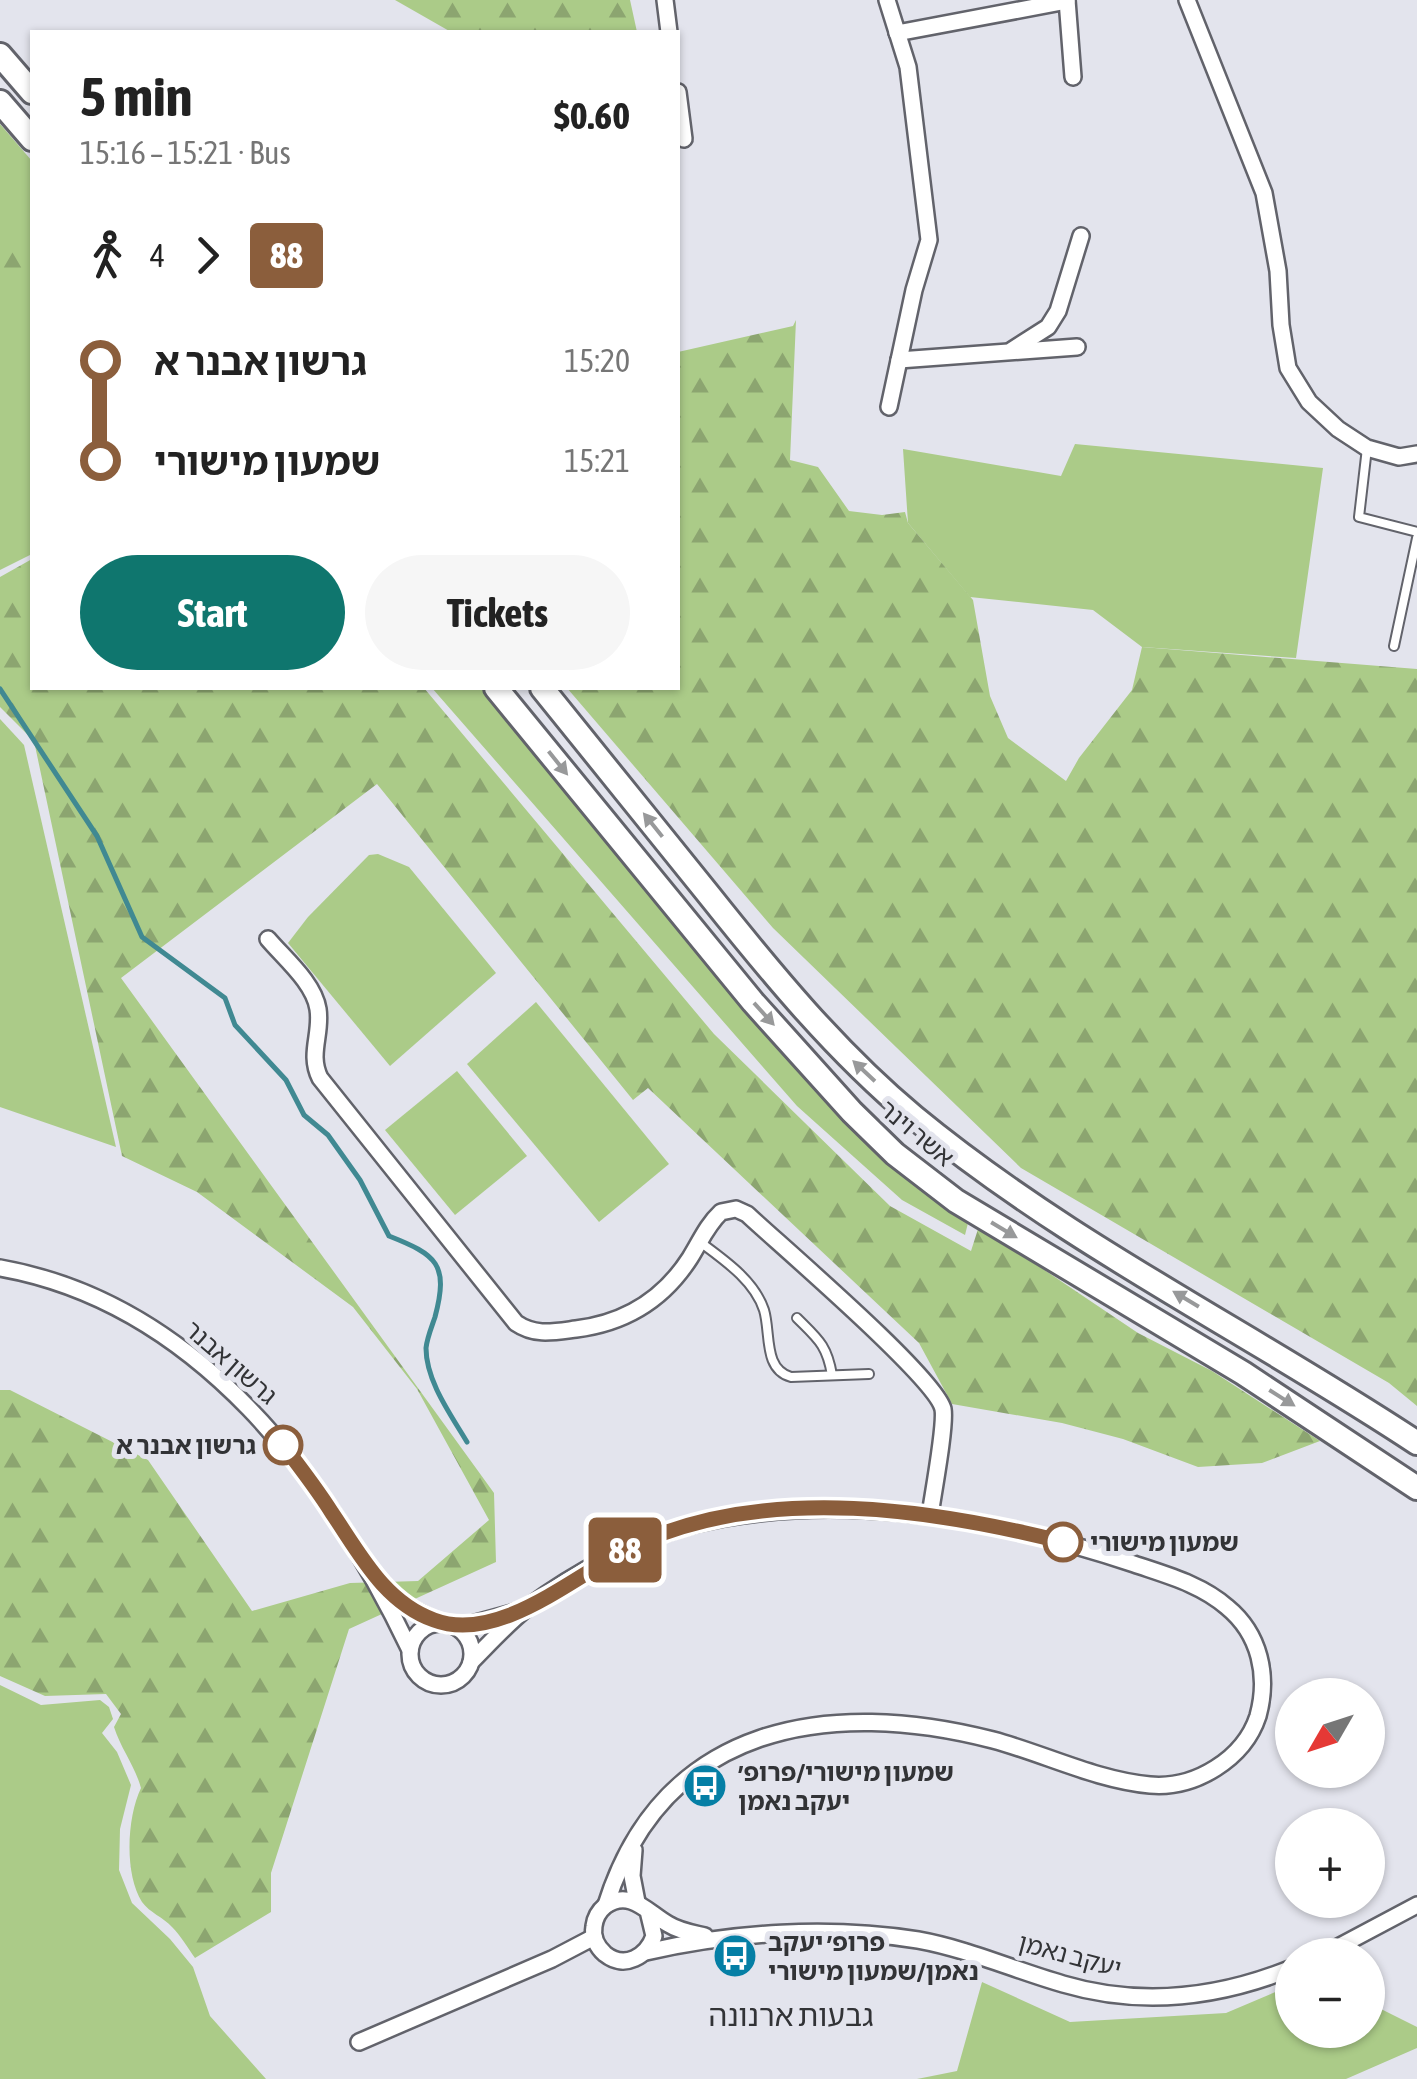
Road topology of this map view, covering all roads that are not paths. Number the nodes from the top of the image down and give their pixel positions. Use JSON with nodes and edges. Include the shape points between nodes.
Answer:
{"nodes":[{"id":1,"x":665,"y":0,"type":"edge"},
{"id":2,"x":887,"y":0,"type":"edge"},
{"id":3,"x":1188,"y":0,"type":"edge"},
{"id":4,"x":1067,"y":1,"type":"edge"},
{"id":5,"x":669,"y":30,"type":"edge"},
{"id":6,"x":898,"y":33,"type":"junction"},
{"id":7,"x":0,"y":55,"type":"edge"},
{"id":8,"x":1073,"y":77,"type":"dead end"},
{"id":9,"x":30,"y":90,"type":"edge"},
{"id":10,"x":0,"y":102,"type":"edge"},
{"id":11,"x":680,"y":108,"type":"edge"},
{"id":12,"x":30,"y":137,"type":"edge"},
{"id":13,"x":684,"y":139,"type":"dead end"},
{"id":14,"x":1081,"y":236,"type":"dead end"},
{"id":15,"x":1078,"y":347,"type":"dead end"},
{"id":16,"x":1008,"y":352,"type":"junction"},
{"id":17,"x":899,"y":360,"type":"junction"},
{"id":18,"x":889,"y":407,"type":"dead end"},
{"id":19,"x":1367,"y":448,"type":"junction"},
{"id":20,"x":1417,"y":454,"type":"edge"},
{"id":21,"x":1417,"y":535,"type":"edge"},
{"id":22,"x":1394,"y":646,"type":"dead end"},
{"id":23,"x":498,"y":690,"type":"edge"},
{"id":24,"x":544,"y":690,"type":"edge"},
{"id":25,"x":268,"y":940,"type":"dead end"},
{"id":26,"x":700,"y":1242,"type":"junction"},
{"id":27,"x":0,"y":1268,"type":"edge"},
{"id":28,"x":797,"y":1318,"type":"dead end"},
{"id":29,"x":869,"y":1374,"type":"dead end"},
{"id":30,"x":832,"y":1376,"type":"junction"},
{"id":31,"x":1417,"y":1442,"type":"edge"},
{"id":32,"x":1417,"y":1488,"type":"edge"},
{"id":33,"x":930,"y":1516,"type":"junction"},
{"id":34,"x":370,"y":1572,"type":"junction"},
{"id":35,"x":527,"y":1608,"type":"junction"},
{"id":36,"x":439,"y":1623,"type":"junction"},
{"id":37,"x":458,"y":1628,"type":"junction"},
{"id":38,"x":410,"y":1650,"type":"junction"},
{"id":39,"x":471,"y":1662,"type":"junction"},
{"id":40,"x":636,"y":1841,"type":"junction"},
{"id":41,"x":1417,"y":1894,"type":"edge"},
{"id":42,"x":606,"y":1905,"type":"junction"},
{"id":43,"x":1417,"y":1905,"type":"edge"},
{"id":44,"x":642,"y":1906,"type":"junction"},
{"id":45,"x":1393,"y":1918,"type":"junction"},
{"id":46,"x":594,"y":1937,"type":"junction"},
{"id":47,"x":714,"y":1938,"type":"junction"},
{"id":48,"x":1355,"y":1938,"type":"edge"},
{"id":49,"x":646,"y":1952,"type":"junction"},
{"id":50,"x":1275,"y":1974,"type":"edge"},
{"id":51,"x":359,"y":2042,"type":"dead end"}],
"edges":[{"from":1,"to":5,"type":"street"},
{"from":2,"to":6,"type":"street"},
{"from":3,"to":19,"type":"street","via":[[1264,192],[1288,368],[1309,402]]},
{"from":4,"to":6,"type":"street"},
{"from":4,"to":8,"type":"street"},
{"from":6,"to":17,"type":"street","via":[[929,240]]},
{"from":7,"to":9,"type":"main road"},
{"from":10,"to":12,"type":"main road"},
{"from":11,"to":13,"type":"street"},
{"from":14,"to":16,"type":"street","via":[[1058,311],[1048,326]]},
{"from":15,"to":16,"type":"street"},
{"from":16,"to":17,"type":"street"},
{"from":17,"to":18,"type":"street"},
{"from":19,"to":20,"type":"street","via":[[1400,457]]},
{"from":19,"to":21,"type":"lane","via":[[1359,517]]},
{"from":21,"to":22,"type":"lane"},
{"from":23,"to":32,"type":"main road","name":"אשר וינר","one_way":true,"via":[[752,1002],[895,1154],[956,1201]]},
{"from":31,"to":24,"type":"main road","name":"אשר וינר","one_way":true,"via":[[1062,1224],[910,1114],[786,991]]},
{"from":25,"to":26,"type":"street","via":[[318,1007],[313,1053],[320,1078],[527,1331],[544,1334],[626,1318],[675,1280]]},
{"from":26,"to":30,"type":"lane","via":[[745,1278],[762,1303],[779,1374]]},
{"from":26,"to":33,"type":"street","via":[[720,1212],[747,1214],[936,1394],[943,1410]]},
{"from":27,"to":34,"type":"street","name":"גרשון אבנר","via":[[40,1275],[96,1298],[219,1379],[276,1436]]},
{"from":28,"to":30,"type":"lane","via":[[823,1344]]},
{"from":29,"to":30,"type":"lane"},
{"from":33,"to":35,"type":"street","via":[[822,1509],[696,1524],[628,1548]]},
{"from":33,"to":40,"type":"street","via":[[1099,1553],[1195,1586],[1228,1608],[1250,1634],[1262,1663],[1264,1693],[1240,1747],[1218,1768],[1154,1785],[916,1726],[831,1722],[789,1728],[711,1760],[678,1788]]},
{"from":34,"to":36,"type":"street","name":"גרשון אבנר","via":[[402,1602]]},
{"from":34,"to":38,"type":"street","name":"גרשון אבנר"},
{"from":35,"to":37,"type":"street"},
{"from":35,"to":39,"type":"street"},
{"from":36,"to":37,"type":"street"},
{"from":36,"to":38,"type":"street","via":[[421,1630]]},
{"from":37,"to":39,"type":"street","via":[[470,1643]]},
{"from":38,"to":39,"type":"street","via":[[417,1673],[438,1685],[460,1678]]},
{"from":40,"to":42,"type":"street"},
{"from":40,"to":44,"type":"street","via":[[632,1876]]},
{"from":41,"to":45,"type":"street"},
{"from":42,"to":44,"type":"street","via":[[621,1899]]},
{"from":42,"to":46,"type":"street","via":[[595,1919]]},
{"from":43,"to":45,"type":"street"},
{"from":44,"to":47,"type":"street","name":"יעקב נאמן","via":[[687,1932]]},
{"from":44,"to":49,"type":"street","via":[[654,1936]]},
{"from":45,"to":48,"type":"street"},
{"from":46,"to":49,"type":"street","via":[[620,1961]]},
{"from":46,"to":51,"type":"street"},
{"from":47,"to":49,"type":"street","name":"יעקב נאמן"},
{"from":47,"to":50,"type":"street","name":"יעקב נאמן","via":[[843,1934],[916,1940],[1126,1996],[1194,1996]]}]}
